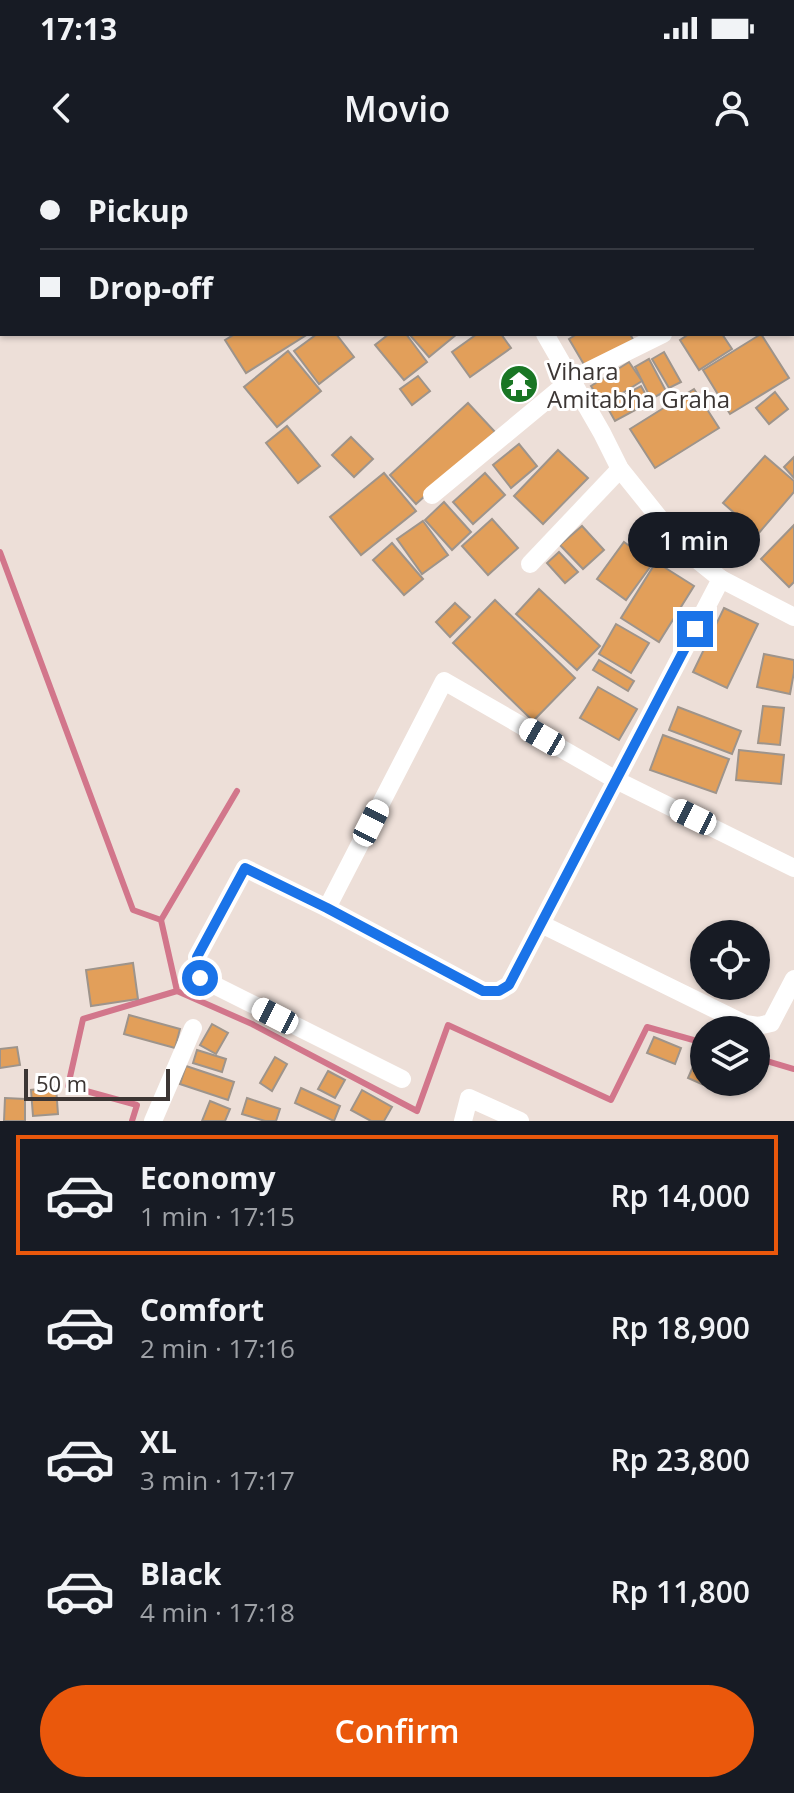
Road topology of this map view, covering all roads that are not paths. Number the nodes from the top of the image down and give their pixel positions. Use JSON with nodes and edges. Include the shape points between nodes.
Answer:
{"nodes":[{"id":1,"x":546,"y":336,"type":"edge"},
{"id":2,"x":659,"y":336,"type":"edge"},
{"id":3,"x":572,"y":379,"type":"junction"},
{"id":4,"x":620,"y":469,"type":"junction"},
{"id":5,"x":432,"y":495,"type":"dead end"},
{"id":6,"x":530,"y":564,"type":"dead end"},
{"id":7,"x":721,"y":579,"type":"junction"},
{"id":8,"x":794,"y":617,"type":"edge"},
{"id":9,"x":616,"y":780,"type":"junction"},
{"id":10,"x":794,"y":868,"type":"edge"},
{"id":11,"x":327,"y":908,"type":"junction"},
{"id":12,"x":541,"y":924,"type":"junction"},
{"id":13,"x":794,"y":979,"type":"edge"},
{"id":14,"x":193,"y":1028,"type":"dead end"},
{"id":15,"x":402,"y":1079,"type":"dead end"},
{"id":16,"x":153,"y":1121,"type":"edge"},
{"id":17,"x":463,"y":1121,"type":"edge"},
{"id":18,"x":520,"y":1121,"type":"edge"}],
"edges":[{"from":1,"to":3,"type":"street"},
{"from":2,"to":3,"type":"street"},
{"from":3,"to":4,"type":"street"},
{"from":3,"to":5,"type":"street"},
{"from":4,"to":6,"type":"street"},
{"from":4,"to":7,"type":"street","via":[[685,550]]},
{"from":7,"to":8,"type":"street"},
{"from":7,"to":9,"type":"street"},
{"from":9,"to":10,"type":"street"},
{"from":9,"to":11,"type":"street","via":[[444,681]]},
{"from":9,"to":12,"type":"street"},
{"from":11,"to":12,"type":"street","via":[[483,991],[509,985]]},
{"from":11,"to":15,"type":"street","via":[[245,868],[197,957],[200,978]]},
{"from":12,"to":13,"type":"street","via":[[745,1024],[771,1023]]},
{"from":14,"to":16,"type":"street"},
{"from":17,"to":18,"type":"street","via":[[469,1098]]}]}
